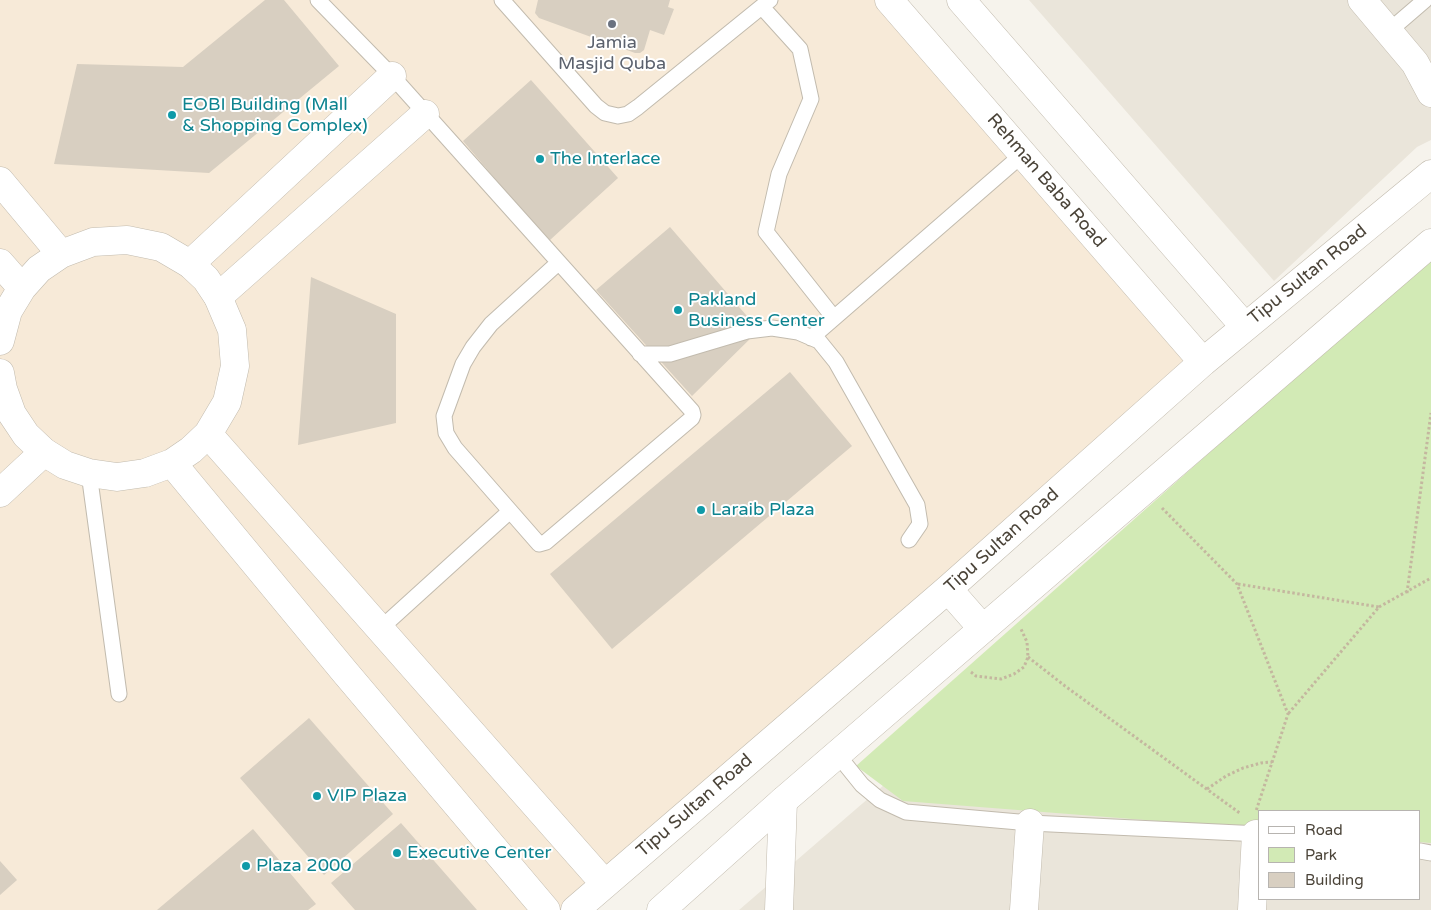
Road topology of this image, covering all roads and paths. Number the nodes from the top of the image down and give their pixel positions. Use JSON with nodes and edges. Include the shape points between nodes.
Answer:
{"nodes":[{"id":1,"x":318,"y":0,"type":"edge"},
{"id":2,"x":502,"y":0,"type":"edge"},
{"id":3,"x":889,"y":0,"type":"edge"},
{"id":4,"x":961,"y":0,"type":"edge"},
{"id":5,"x":1362,"y":0,"type":"edge"},
{"id":6,"x":1425,"y":0,"type":"edge"},
{"id":7,"x":766,"y":4,"type":"edge"},
{"id":8,"x":1389,"y":30,"type":"junction"},
{"id":9,"x":392,"y":76,"type":"junction"},
{"id":10,"x":1431,"y":94,"type":"edge"},
{"id":11,"x":425,"y":114,"type":"junction"},
{"id":12,"x":1022,"y":154,"type":"junction"},
{"id":13,"x":1431,"y":174,"type":"edge"},
{"id":14,"x":0,"y":181,"type":"edge"},
{"id":15,"x":1431,"y":243,"type":"edge"},
{"id":16,"x":61,"y":254,"type":"junction"},
{"id":17,"x":0,"y":263,"type":"edge"},
{"id":18,"x":558,"y":263,"type":"junction"},
{"id":19,"x":190,"y":264,"type":"junction"},
{"id":20,"x":22,"y":288,"type":"junction"},
{"id":21,"x":218,"y":296,"type":"junction"},
{"id":22,"x":834,"y":318,"type":"junction"},
{"id":23,"x":1244,"y":327,"type":"junction"},
{"id":24,"x":810,"y":338,"type":"junction"},
{"id":25,"x":0,"y":341,"type":"edge"},
{"id":26,"x":640,"y":354,"type":"junction"},
{"id":27,"x":1203,"y":362,"type":"junction"},
{"id":28,"x":0,"y":374,"type":"edge"},
{"id":29,"x":1431,"y":413,"type":"edge"},
{"id":30,"x":6,"y":420,"type":"edge"},
{"id":31,"x":208,"y":434,"type":"junction"},
{"id":32,"x":44,"y":452,"type":"junction"},
{"id":33,"x":172,"y":463,"type":"junction"},
{"id":34,"x":89,"y":473,"type":"junction"},
{"id":35,"x":0,"y":493,"type":"edge"},
{"id":36,"x":1155,"y":501,"type":"dead end"},
{"id":37,"x":509,"y":512,"type":"junction"},
{"id":38,"x":909,"y":540,"type":"dead end"},
{"id":39,"x":1431,"y":578,"type":"edge"},
{"id":40,"x":1237,"y":584,"type":"junction"},
{"id":41,"x":948,"y":589,"type":"junction"},
{"id":42,"x":1407,"y":592,"type":"junction"},
{"id":43,"x":1379,"y":607,"type":"junction"},
{"id":44,"x":1017,"y":624,"type":"dead end"},
{"id":45,"x":380,"y":628,"type":"junction"},
{"id":46,"x":983,"y":629,"type":"junction"},
{"id":47,"x":1028,"y":657,"type":"junction"},
{"id":48,"x":966,"y":668,"type":"dead end"},
{"id":49,"x":120,"y":694,"type":"dead end"},
{"id":50,"x":1288,"y":714,"type":"junction"},
{"id":51,"x":837,"y":754,"type":"junction"},
{"id":52,"x":1272,"y":762,"type":"junction"},
{"id":53,"x":1207,"y":788,"type":"junction"},
{"id":54,"x":783,"y":801,"type":"junction"},
{"id":55,"x":1258,"y":810,"type":"edge"},
{"id":56,"x":1258,"y":811,"type":"edge"},
{"id":57,"x":1030,"y":823,"type":"junction"},
{"id":58,"x":1254,"y":825,"type":"edge"},
{"id":59,"x":604,"y":884,"type":"junction"},
{"id":60,"x":546,"y":910,"type":"edge"},
{"id":61,"x":575,"y":910,"type":"edge"},
{"id":62,"x":661,"y":910,"type":"edge"},
{"id":63,"x":779,"y":910,"type":"edge"},
{"id":64,"x":1024,"y":910,"type":"edge"},
{"id":65,"x":1252,"y":910,"type":"edge"}],
"edges":[{"from":1,"to":9,"type":"lane"},
{"from":2,"to":7,"type":"lane","via":[[596,106],[605,113],[618,116],[638,107]]},
{"from":3,"to":12,"type":"street","name":"Rehman Baba Road"},
{"from":4,"to":23,"type":"street"},
{"from":5,"to":8,"type":"street"},
{"from":6,"to":8,"type":"lane"},
{"from":7,"to":22,"type":"lane","via":[[800,49],[811,99],[779,174],[766,232]]},
{"from":8,"to":10,"type":"street","via":[[1415,63]]},
{"from":9,"to":11,"type":"lane"},
{"from":9,"to":19,"type":"street"},
{"from":11,"to":18,"type":"lane"},
{"from":11,"to":21,"type":"street"},
{"from":12,"to":22,"type":"lane"},
{"from":12,"to":27,"type":"street","name":"Rehman Baba Road"},
{"from":13,"to":23,"type":"street","name":"Tipu Sultan Road"},
{"from":14,"to":16,"type":"street"},
{"from":15,"to":46,"type":"street"},
{"from":16,"to":19,"type":"street","via":[[93,242],[127,240],[161,248]]},
{"from":16,"to":20,"type":"street","via":[[39,268]]},
{"from":17,"to":20,"type":"street"},
{"from":18,"to":26,"type":"lane"},
{"from":18,"to":37,"type":"lane","via":[[491,324],[473,347],[463,364],[444,416],[446,433],[455,448]]},
{"from":19,"to":21,"type":"street"},
{"from":20,"to":25,"type":"street","via":[[8,311]]},
{"from":21,"to":31,"type":"street","via":[[232,330],[235,366],[227,402]]},
{"from":22,"to":24,"type":"lane"},
{"from":23,"to":27,"type":"street","name":"Tipu Sultan Road"},
{"from":24,"to":26,"type":"lane","via":[[798,332],[772,328],[670,354]]},
{"from":24,"to":38,"type":"lane","via":[[819,341],[836,362],[917,504],[920,524]]},
{"from":26,"to":37,"type":"lane","via":[[692,411],[692,418],[546,542],[539,544]]},
{"from":27,"to":41,"type":"street","name":"Tipu Sultan Road"},
{"from":28,"to":30,"type":"street"},
{"from":29,"to":42,"type":"path"},
{"from":30,"to":32,"type":"street"},
{"from":31,"to":33,"type":"street"},
{"from":31,"to":45,"type":"street"},
{"from":32,"to":34,"type":"street","via":[[65,465]]},
{"from":32,"to":35,"type":"street"},
{"from":33,"to":34,"type":"street","via":[[127,476]]},
{"from":33,"to":60,"type":"street"},
{"from":34,"to":49,"type":"lane"},
{"from":36,"to":40,"type":"path"},
{"from":37,"to":45,"type":"lane"},
{"from":39,"to":42,"type":"path"},
{"from":40,"to":43,"type":"path"},
{"from":40,"to":50,"type":"path"},
{"from":41,"to":46,"type":"street"},
{"from":41,"to":59,"type":"street","name":"Tipu Sultan Road"},
{"from":42,"to":43,"type":"path"},
{"from":43,"to":50,"type":"path"},
{"from":44,"to":47,"type":"path","via":[[1027,642]]},
{"from":45,"to":59,"type":"street"},
{"from":46,"to":51,"type":"street"},
{"from":47,"to":48,"type":"path","via":[[1024,667],[1001,679],[976,676]]},
{"from":47,"to":53,"type":"path"},
{"from":50,"to":52,"type":"path"},
{"from":51,"to":54,"type":"street"},
{"from":51,"to":57,"type":"lane","via":[[862,785],[880,800],[906,812]]},
{"from":52,"to":53,"type":"path","via":[[1243,768]]},
{"from":52,"to":55,"type":"path"},
{"from":53,"to":58,"type":"path"},
{"from":54,"to":62,"type":"street"},
{"from":54,"to":63,"type":"street"},
{"from":56,"to":58,"type":"path"},
{"from":57,"to":58,"type":"lane"},
{"from":57,"to":64,"type":"street"},
{"from":58,"to":65,"type":"street"},
{"from":59,"to":61,"type":"street","name":"Tipu Sultan Road"}]}
